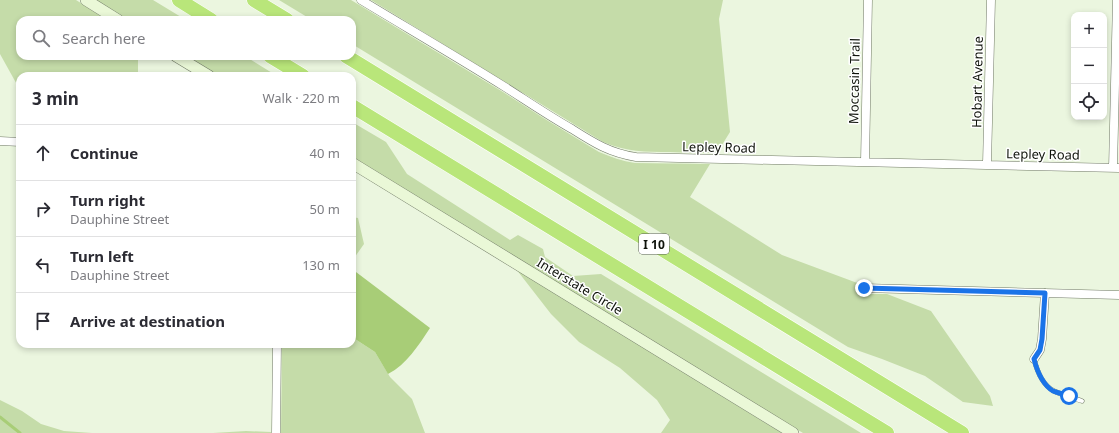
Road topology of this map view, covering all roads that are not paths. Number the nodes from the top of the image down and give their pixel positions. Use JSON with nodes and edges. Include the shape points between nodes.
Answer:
{"nodes":[{"id":1,"x":86,"y":0,"type":"edge"},
{"id":2,"x":178,"y":0,"type":"edge"},
{"id":3,"x":254,"y":0,"type":"edge"},
{"id":4,"x":361,"y":0,"type":"edge"},
{"id":5,"x":868,"y":0,"type":"edge"},
{"id":6,"x":991,"y":0,"type":"edge"},
{"id":7,"x":1117,"y":0,"type":"edge"},
{"id":8,"x":112,"y":16,"type":"edge"},
{"id":9,"x":204,"y":16,"type":"edge"},
{"id":10,"x":280,"y":16,"type":"edge"},
{"id":11,"x":183,"y":60,"type":"edge"},
{"id":12,"x":277,"y":60,"type":"edge"},
{"id":13,"x":353,"y":60,"type":"edge"},
{"id":14,"x":202,"y":72,"type":"edge"},
{"id":15,"x":296,"y":72,"type":"edge"},
{"id":16,"x":356,"y":108,"type":"edge"},
{"id":17,"x":0,"y":141,"type":"edge"},
{"id":18,"x":16,"y":142,"type":"edge"},
{"id":19,"x":865,"y":162,"type":"junction"},
{"id":20,"x":987,"y":164,"type":"junction"},
{"id":21,"x":356,"y":165,"type":"edge"},
{"id":22,"x":1116,"y":168,"type":"edge"},
{"id":23,"x":864,"y":288,"type":"dead end"},
{"id":24,"x":1045,"y":293,"type":"junction"},
{"id":25,"x":1119,"y":295,"type":"edge"},
{"id":26,"x":277,"y":348,"type":"edge"},
{"id":27,"x":1034,"y":359,"type":"joint"},
{"id":28,"x":1082,"y":401,"type":"dead end"},
{"id":29,"x":276,"y":433,"type":"edge"},
{"id":30,"x":793,"y":433,"type":"edge"},
{"id":31,"x":887,"y":433,"type":"edge"},
{"id":32,"x":962,"y":433,"type":"edge"}],
"edges":[{"from":1,"to":8,"type":"street"},
{"from":2,"to":9,"type":"highway"},
{"from":3,"to":10,"type":"highway"},
{"from":4,"to":19,"type":"street","name":"Lepley Road","via":[[594,143],[618,154],[636,157]]},
{"from":5,"to":19,"type":"street","name":"Moccasin Trail"},
{"from":6,"to":20,"type":"street","name":"Hobart Avenue"},
{"from":7,"to":22,"type":"street"},
{"from":11,"to":14,"type":"street"},
{"from":12,"to":15,"type":"highway"},
{"from":13,"to":32,"type":"highway","number":"I 10"},
{"from":16,"to":31,"type":"highway"},
{"from":17,"to":18,"type":"street"},
{"from":19,"to":20,"type":"street","name":"Lepley Road"},
{"from":20,"to":22,"type":"street","name":"Lepley Road"},
{"from":21,"to":30,"type":"street","name":"Interstate Circle"},
{"from":23,"to":24,"type":"street"},
{"from":24,"to":25,"type":"street"},
{"from":24,"to":27,"type":"street","via":[[1042,339],[1040,350]]},
{"from":26,"to":29,"type":"street"},
{"from":27,"to":28,"type":"lane","via":[[1038,373],[1046,384],[1054,391]]}]}
